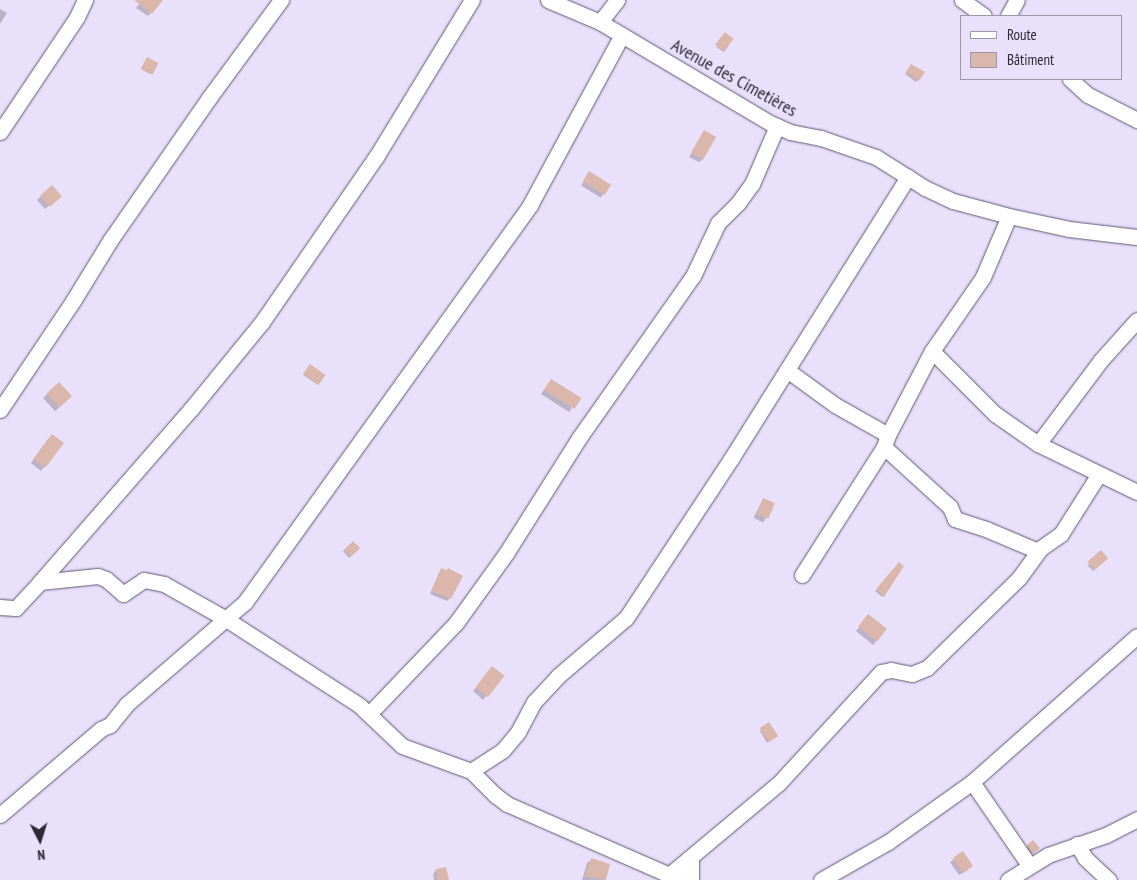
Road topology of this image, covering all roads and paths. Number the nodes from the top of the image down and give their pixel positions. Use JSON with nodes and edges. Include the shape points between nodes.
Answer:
{"nodes":[{"id":1,"x":85,"y":0,"type":"edge"},
{"id":2,"x":281,"y":0,"type":"edge"},
{"id":3,"x":472,"y":0,"type":"edge"},
{"id":4,"x":548,"y":0,"type":"edge"},
{"id":5,"x":616,"y":0,"type":"edge"},
{"id":6,"x":962,"y":0,"type":"edge"},
{"id":7,"x":1017,"y":0,"type":"edge"},
{"id":8,"x":983,"y":15,"type":"edge"},
{"id":9,"x":1009,"y":15,"type":"edge"},
{"id":10,"x":600,"y":22,"type":"junction"},
{"id":11,"x":622,"y":35,"type":"junction"},
{"id":12,"x":1071,"y":80,"type":"edge"},
{"id":13,"x":1137,"y":120,"type":"edge"},
{"id":14,"x":776,"y":126,"type":"junction"},
{"id":15,"x":0,"y":132,"type":"edge"},
{"id":16,"x":908,"y":177,"type":"junction"},
{"id":17,"x":1008,"y":216,"type":"junction"},
{"id":18,"x":1137,"y":237,"type":"edge"},
{"id":19,"x":1137,"y":320,"type":"edge"},
{"id":20,"x":932,"y":351,"type":"junction"},
{"id":21,"x":787,"y":370,"type":"junction"},
{"id":22,"x":0,"y":410,"type":"edge"},
{"id":23,"x":886,"y":441,"type":"junction"},
{"id":24,"x":1038,"y":444,"type":"junction"},
{"id":25,"x":1099,"y":474,"type":"junction"},
{"id":26,"x":1137,"y":492,"type":"edge"},
{"id":27,"x":1038,"y":551,"type":"junction"},
{"id":28,"x":802,"y":575,"type":"dead end"},
{"id":29,"x":40,"y":582,"type":"junction"},
{"id":30,"x":0,"y":607,"type":"edge"},
{"id":31,"x":226,"y":619,"type":"junction"},
{"id":32,"x":1137,"y":636,"type":"edge"},
{"id":33,"x":369,"y":714,"type":"junction"},
{"id":34,"x":472,"y":771,"type":"junction"},
{"id":35,"x":972,"y":782,"type":"junction"},
{"id":36,"x":0,"y":815,"type":"edge"},
{"id":37,"x":1137,"y":819,"type":"edge"},
{"id":38,"x":1078,"y":844,"type":"junction"},
{"id":39,"x":690,"y":857,"type":"junction"},
{"id":40,"x":1030,"y":865,"type":"junction"},
{"id":41,"x":675,"y":877,"type":"edge"},
{"id":42,"x":691,"y":880,"type":"edge"},
{"id":43,"x":821,"y":880,"type":"edge"},
{"id":44,"x":1008,"y":880,"type":"edge"},
{"id":45,"x":1109,"y":880,"type":"edge"}],
"edges":[{"from":1,"to":15,"type":"street"},
{"from":2,"to":22,"type":"street","via":[[111,239]]},
{"from":3,"to":29,"type":"street","via":[[376,157],[262,322],[191,410]]},
{"from":4,"to":10,"type":"street","name":"Avenue des Cimetières"},
{"from":5,"to":10,"type":"street"},
{"from":6,"to":8,"type":"street"},
{"from":7,"to":9,"type":"street"},
{"from":10,"to":11,"type":"street","name":"Avenue des Cimetières"},
{"from":11,"to":14,"type":"street","name":"Avenue des Cimetières"},
{"from":11,"to":31,"type":"street","via":[[530,205],[245,602]]},
{"from":12,"to":13,"type":"street","via":[[1088,95]]},
{"from":14,"to":16,"type":"street","name":"Avenue des Cimetières","via":[[860,150]]},
{"from":14,"to":33,"type":"street","via":[[752,184],[718,222],[693,276],[579,438],[507,552],[456,623]]},
{"from":16,"to":17,"type":"street","name":"Avenue des Cimetières","via":[[953,201]]},
{"from":16,"to":21,"type":"street"},
{"from":17,"to":18,"type":"street","name":"Avenue des Cimetières","via":[[1070,229]]},
{"from":17,"to":20,"type":"street","via":[[982,276]]},
{"from":19,"to":24,"type":"street","via":[[1101,360]]},
{"from":20,"to":23,"type":"street"},
{"from":20,"to":24,"type":"street","via":[[994,414]]},
{"from":21,"to":23,"type":"street"},
{"from":21,"to":34,"type":"street","via":[[626,618],[558,676],[534,702],[518,732],[503,750]]},
{"from":23,"to":27,"type":"street","via":[[950,507],[955,519]]},
{"from":23,"to":28,"type":"street"},
{"from":24,"to":25,"type":"street"},
{"from":25,"to":26,"type":"street"},
{"from":25,"to":27,"type":"street","via":[[1061,534]]},
{"from":27,"to":39,"type":"street","via":[[1019,578],[927,668],[912,674],[891,670],[881,672],[779,784]]},
{"from":29,"to":30,"type":"street","via":[[16,608]]},
{"from":29,"to":31,"type":"street","via":[[98,576],[123,594],[144,580],[157,581]]},
{"from":31,"to":33,"type":"street"},
{"from":31,"to":36,"type":"street","via":[[127,704],[110,725]]},
{"from":32,"to":35,"type":"street"},
{"from":33,"to":34,"type":"street","via":[[408,749]]},
{"from":34,"to":41,"type":"street","via":[[507,804]]},
{"from":35,"to":40,"type":"street"},
{"from":35,"to":43,"type":"street","via":[[888,842]]},
{"from":37,"to":38,"type":"street","via":[[1106,835]]},
{"from":38,"to":40,"type":"street"},
{"from":38,"to":45,"type":"street","via":[[1085,858]]},
{"from":39,"to":41,"type":"street"},
{"from":39,"to":42,"type":"street"},
{"from":40,"to":44,"type":"street"}]}
